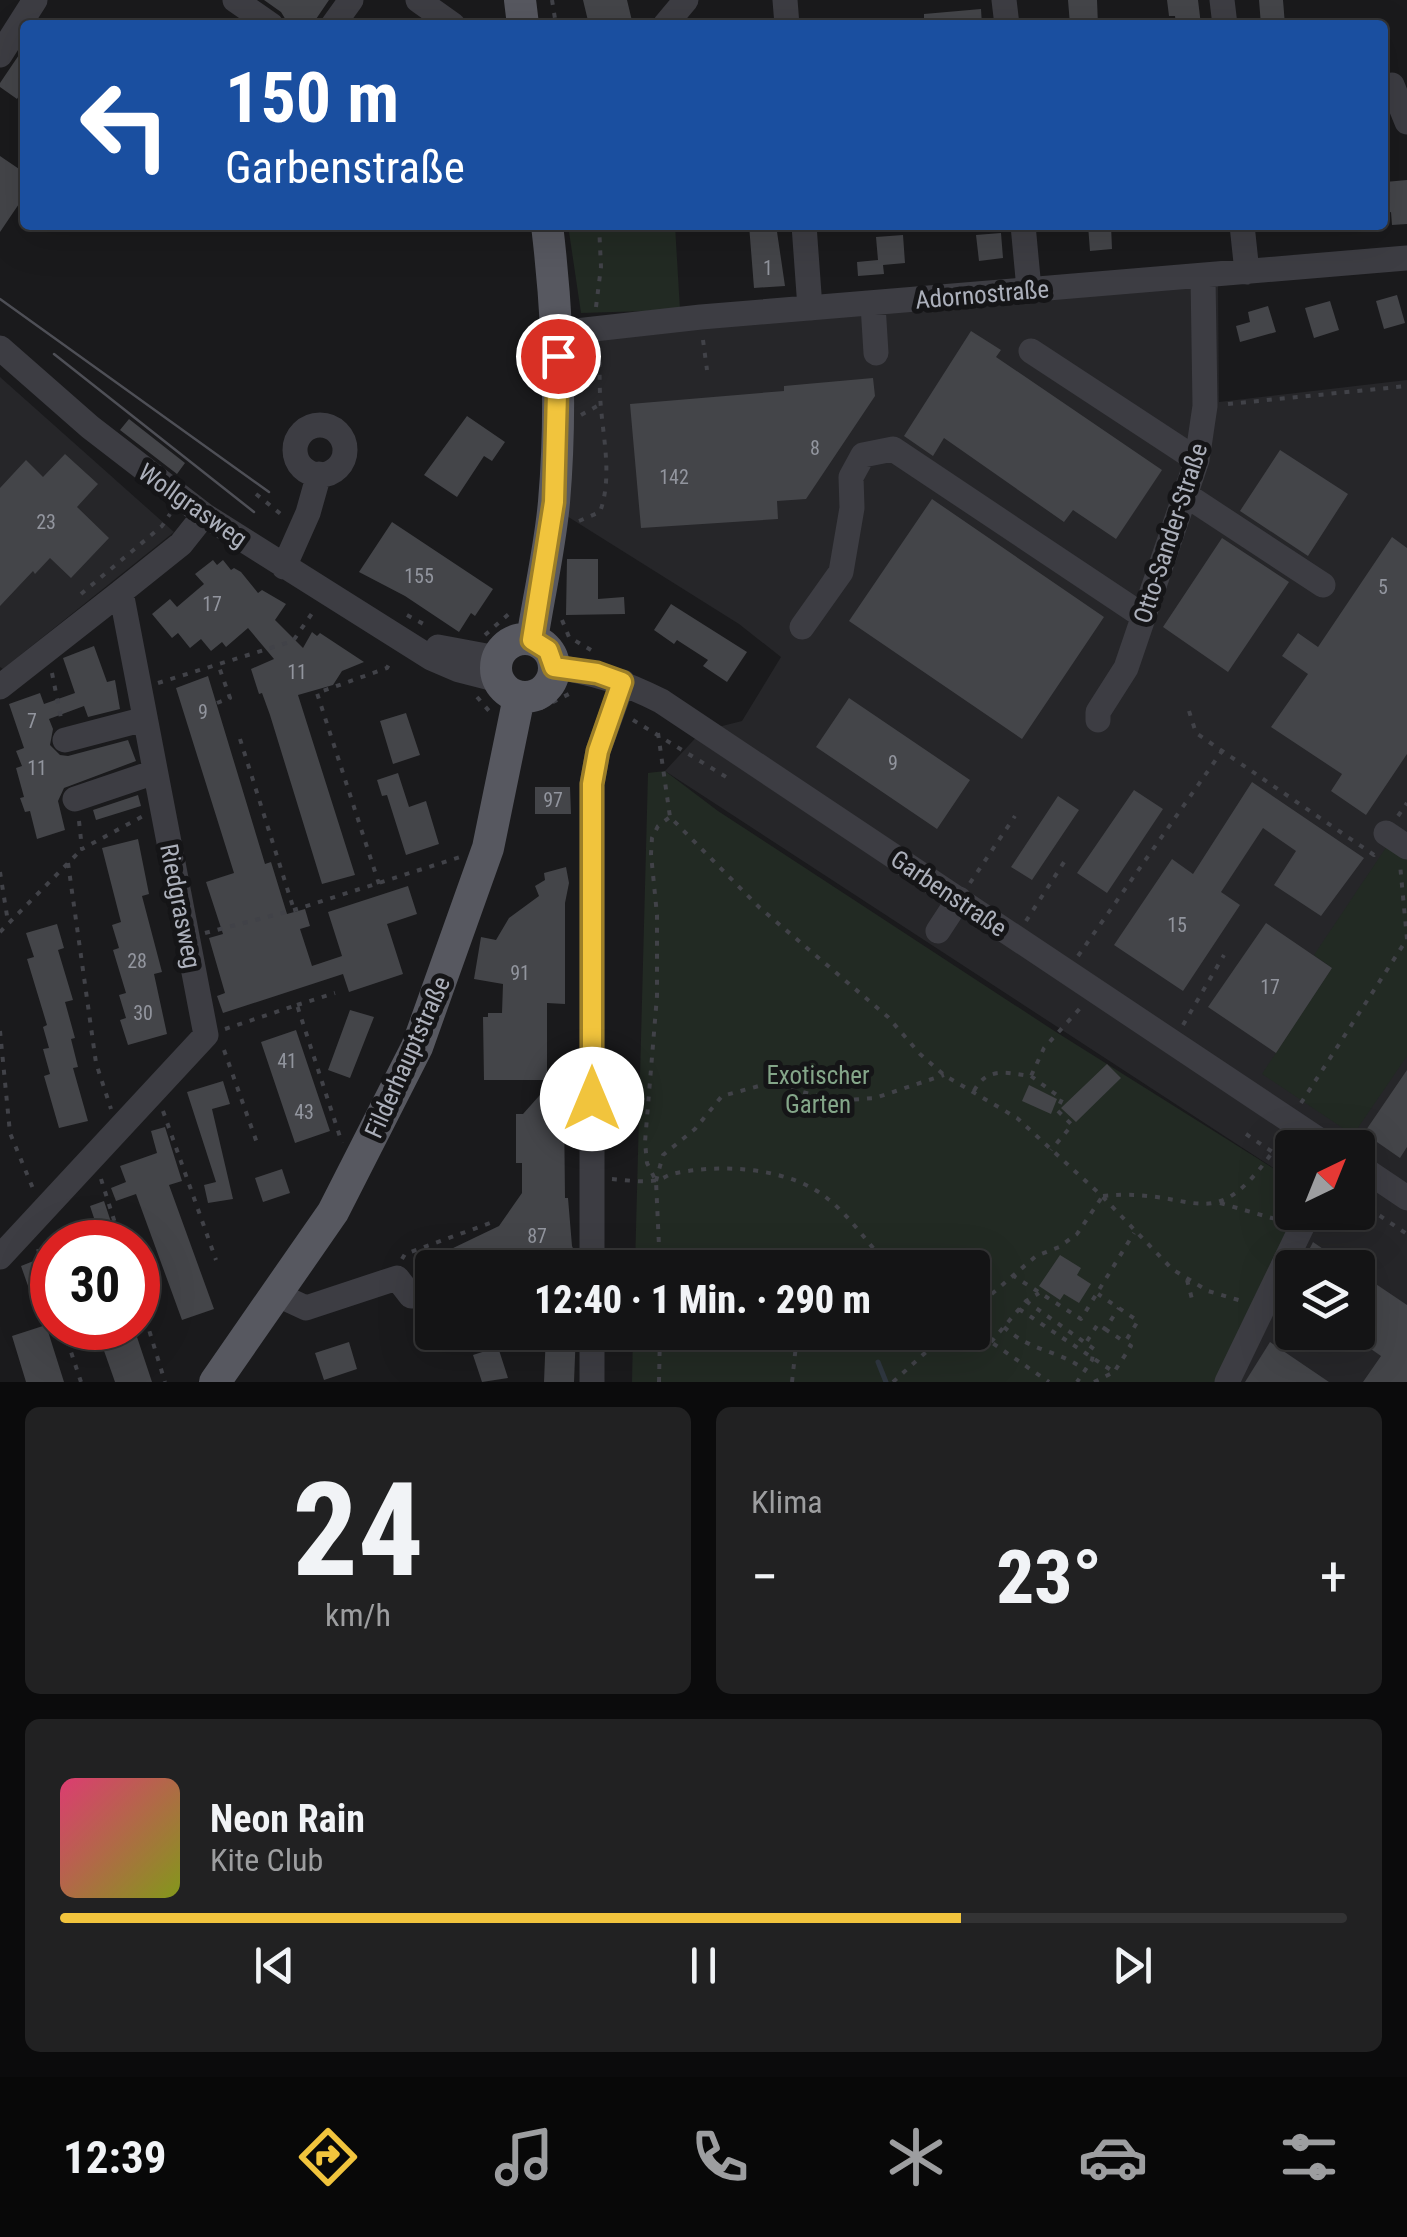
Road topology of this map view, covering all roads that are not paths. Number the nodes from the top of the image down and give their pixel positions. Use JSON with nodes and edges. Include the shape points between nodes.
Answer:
{"nodes":[{"id":1,"x":235,"y":0,"type":"edge"},
{"id":2,"x":418,"y":0,"type":"edge"},
{"id":3,"x":686,"y":0,"type":"edge"},
{"id":4,"x":264,"y":20,"type":"edge"},
{"id":5,"x":446,"y":20,"type":"edge"},
{"id":6,"x":669,"y":20,"type":"edge"},
{"id":7,"x":20,"y":24,"type":"edge"},
{"id":8,"x":0,"y":55,"type":"edge"},
{"id":9,"x":1392,"y":85,"type":"dead end"},
{"id":10,"x":1407,"y":122,"type":"edge"},
{"id":11,"x":548,"y":230,"type":"edge"},
{"id":12,"x":804,"y":230,"type":"edge"},
{"id":13,"x":1023,"y":230,"type":"edge"},
{"id":14,"x":1242,"y":230,"type":"edge"},
{"id":15,"x":1407,"y":258,"type":"edge"},
{"id":16,"x":1246,"y":272,"type":"junction"},
{"id":17,"x":1203,"y":276,"type":"junction"},
{"id":18,"x":1029,"y":289,"type":"junction"},
{"id":19,"x":872,"y":304,"type":"junction"},
{"id":20,"x":810,"y":308,"type":"junction"},
{"id":21,"x":558,"y":333,"type":"junction"},
{"id":22,"x":0,"y":348,"type":"edge"},
{"id":23,"x":1031,"y":350,"type":"dead end"},
{"id":24,"x":876,"y":352,"type":"dead end"},
{"id":25,"x":1197,"y":460,"type":"junction"},
{"id":26,"x":319,"y":474,"type":"dead end"},
{"id":27,"x":1186,"y":495,"type":"junction"},
{"id":28,"x":204,"y":515,"type":"junction"},
{"id":29,"x":284,"y":567,"type":"junction"},
{"id":30,"x":1322,"y":585,"type":"dead end"},
{"id":31,"x":121,"y":592,"type":"junction"},
{"id":32,"x":1143,"y":616,"type":"junction"},
{"id":33,"x":802,"y":627,"type":"dead end"},
{"id":34,"x":532,"y":640,"type":"junction"},
{"id":35,"x":554,"y":667,"type":"junction"},
{"id":36,"x":500,"y":668,"type":"junction"},
{"id":37,"x":622,"y":682,"type":"junction"},
{"id":38,"x":0,"y":686,"type":"edge"},
{"id":39,"x":145,"y":719,"type":"junction"},
{"id":40,"x":1098,"y":720,"type":"dead end"},
{"id":41,"x":65,"y":740,"type":"dead end"},
{"id":42,"x":154,"y":772,"type":"junction"},
{"id":43,"x":76,"y":799,"type":"dead end"},
{"id":44,"x":959,"y":900,"type":"junction"},
{"id":45,"x":938,"y":931,"type":"dead end"},
{"id":46,"x":1306,"y":1130,"type":"edge"},
{"id":47,"x":1375,"y":1176,"type":"edge"},
{"id":48,"x":1407,"y":1198,"type":"edge"},
{"id":49,"x":1301,"y":1230,"type":"edge"},
{"id":50,"x":592,"y":1250,"type":"edge"},
{"id":51,"x":0,"y":1256,"type":"edge"},
{"id":52,"x":278,"y":1294,"type":"junction"},
{"id":53,"x":415,"y":1294,"type":"edge"},
{"id":54,"x":592,"y":1350,"type":"edge"},
{"id":55,"x":215,"y":1382,"type":"edge"},
{"id":56,"x":592,"y":1382,"type":"edge"},
{"id":57,"x":1227,"y":1382,"type":"edge"}],
"edges":[{"from":1,"to":4,"type":"street"},
{"from":2,"to":5,"type":"street"},
{"from":3,"to":6,"type":"street"},
{"from":7,"to":8,"type":"street"},
{"from":9,"to":10,"type":"street"},
{"from":11,"to":21,"type":"main road"},
{"from":12,"to":20,"type":"street"},
{"from":13,"to":18,"type":"street"},
{"from":14,"to":16,"type":"street"},
{"from":15,"to":16,"type":"street","name":"Adornostraße"},
{"from":16,"to":17,"type":"street","name":"Adornostraße"},
{"from":17,"to":18,"type":"street","name":"Adornostraße"},
{"from":17,"to":25,"type":"street","name":"Otto-Sander-Straße","via":[[1205,406]]},
{"from":18,"to":19,"type":"street","name":"Adornostraße"},
{"from":19,"to":20,"type":"street","name":"Adornostraße"},
{"from":19,"to":24,"type":"street"},
{"from":20,"to":21,"type":"street","name":"Adornostraße"},
{"from":21,"to":34,"type":"main road","via":[[554,502]]},
{"from":22,"to":28,"type":"street","name":"Wollgrasweg"},
{"from":23,"to":25,"type":"street"},
{"from":25,"to":27,"type":"street","name":"Otto-Sander-Straße"},
{"from":26,"to":29,"type":"street"},
{"from":27,"to":30,"type":"street"},
{"from":27,"to":32,"type":"street","name":"Otto-Sander-Straße"},
{"from":28,"to":29,"type":"street","name":"Wollgrasweg"},
{"from":28,"to":31,"type":"street","via":[[181,544]]},
{"from":29,"to":36,"type":"street","name":"Wollgrasweg","via":[[403,638]]},
{"from":31,"to":38,"type":"street"},
{"from":31,"to":39,"type":"street","name":"Riedgrasweg"},
{"from":32,"to":33,"type":"street","via":[[892,449],[864,455],[854,468],[841,572]]},
{"from":32,"to":40,"type":"street","name":"Otto-Sander-Straße","via":[[1126,668]]},
{"from":34,"to":35,"type":"main road","via":[[548,650]]},
{"from":34,"to":36,"type":"main road","via":[[515,640]]},
{"from":35,"to":36,"type":"main road","via":[[540,693]]},
{"from":35,"to":37,"type":"street","name":"Garbenstraße"},
{"from":36,"to":52,"type":"main road","name":"Filderhauptstraße","via":[[488,848],[417,1047],[333,1212]]},
{"from":37,"to":44,"type":"street","name":"Garbenstraße"},
{"from":37,"to":50,"type":"street","via":[[592,784]]},
{"from":39,"to":41,"type":"street"},
{"from":39,"to":42,"type":"street","name":"Riedgrasweg"},
{"from":42,"to":43,"type":"street"},
{"from":42,"to":51,"type":"street","name":"Riedgrasweg","via":[[212,1033]]},
{"from":44,"to":45,"type":"street"},
{"from":44,"to":46,"type":"street","name":"Garbenstraße"},
{"from":47,"to":48,"type":"street"},
{"from":49,"to":57,"type":"street"},
{"from":52,"to":53,"type":"street","via":[[306,1308],[398,1278]]},
{"from":52,"to":55,"type":"main road","name":"Filderhauptstraße"},
{"from":54,"to":56,"type":"street"}]}
